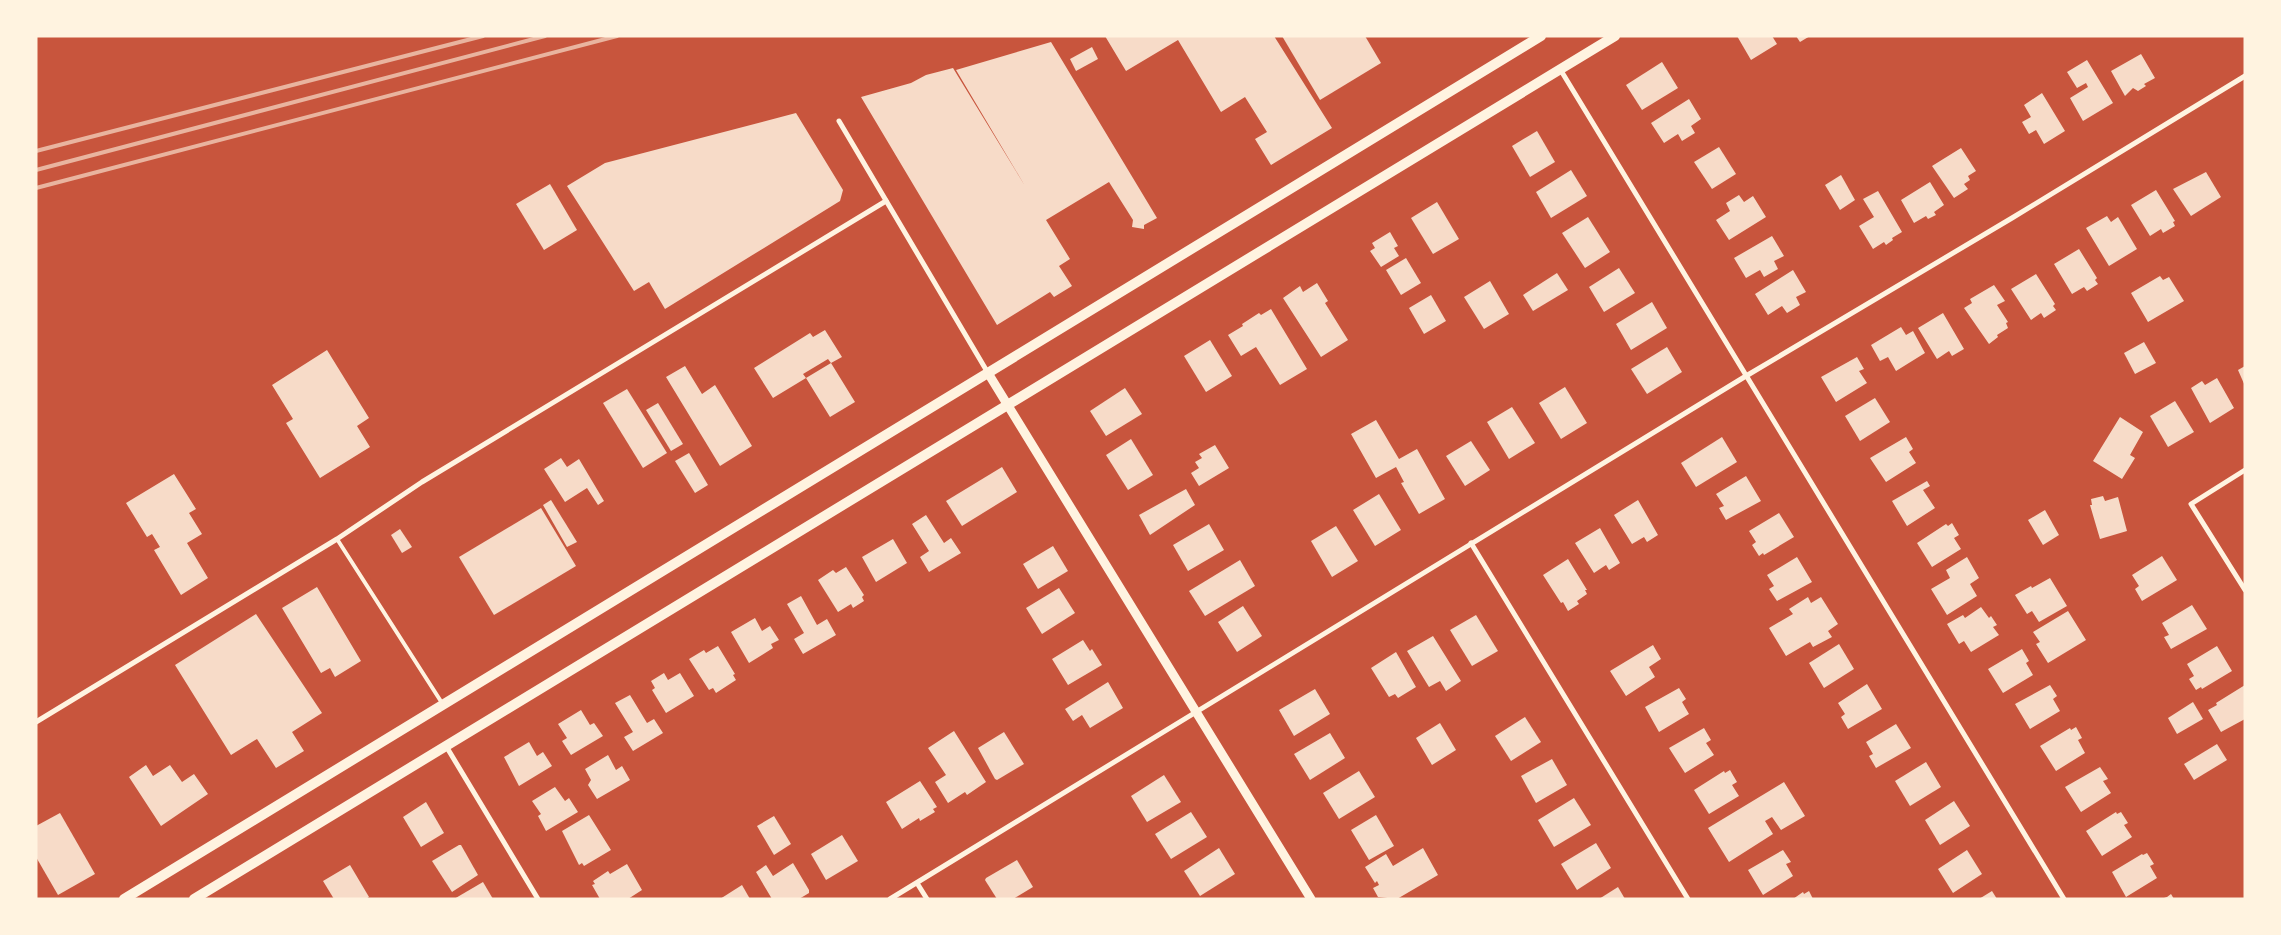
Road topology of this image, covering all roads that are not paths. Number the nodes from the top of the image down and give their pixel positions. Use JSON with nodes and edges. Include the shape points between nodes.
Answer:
{"nodes":[{"id":1,"x":1541,"y":36,"type":"edge"},
{"id":2,"x":1615,"y":36,"type":"edge"},
{"id":3,"x":1560,"y":69,"type":"junction"},
{"id":4,"x":2245,"y":76,"type":"edge"},
{"id":5,"x":839,"y":121,"type":"dead end"},
{"id":6,"x":886,"y":201,"type":"junction"},
{"id":7,"x":988,"y":373,"type":"junction"},
{"id":8,"x":1746,"y":376,"type":"junction"},
{"id":9,"x":1007,"y":403,"type":"junction"},
{"id":10,"x":2245,"y":470,"type":"edge"},
{"id":11,"x":337,"y":539,"type":"junction"},
{"id":12,"x":1471,"y":543,"type":"junction"},
{"id":13,"x":2245,"y":590,"type":"edge"},
{"id":14,"x":443,"y":705,"type":"junction"},
{"id":15,"x":1196,"y":711,"type":"junction"},
{"id":16,"x":36,"y":722,"type":"edge"},
{"id":17,"x":446,"y":746,"type":"junction"},
{"id":18,"x":917,"y":882,"type":"junction"},
{"id":19,"x":124,"y":899,"type":"edge"},
{"id":20,"x":194,"y":899,"type":"edge"},
{"id":21,"x":538,"y":899,"type":"edge"},
{"id":22,"x":890,"y":899,"type":"edge"},
{"id":23,"x":927,"y":899,"type":"edge"},
{"id":24,"x":1311,"y":899,"type":"edge"},
{"id":25,"x":1688,"y":899,"type":"edge"},
{"id":26,"x":2064,"y":899,"type":"edge"}],
"edges":[{"from":1,"to":7,"type":"main road"},
{"from":2,"to":3,"type":"main road"},
{"from":3,"to":8,"type":"street"},
{"from":3,"to":9,"type":"main road"},
{"from":4,"to":8,"type":"street"},
{"from":5,"to":6,"type":"street"},
{"from":6,"to":7,"type":"street"},
{"from":6,"to":11,"type":"street","via":[[422,482]]},
{"from":7,"to":9,"type":"street"},
{"from":7,"to":14,"type":"main road"},
{"from":8,"to":12,"type":"street"},
{"from":8,"to":26,"type":"street"},
{"from":9,"to":15,"type":"street"},
{"from":9,"to":17,"type":"main road"},
{"from":10,"to":13,"type":"street","via":[[2191,504]]},
{"from":11,"to":14,"type":"lane"},
{"from":11,"to":16,"type":"street"},
{"from":12,"to":15,"type":"street"},
{"from":12,"to":25,"type":"street"},
{"from":14,"to":19,"type":"main road"},
{"from":15,"to":18,"type":"street"},
{"from":15,"to":24,"type":"street"},
{"from":17,"to":20,"type":"main road"},
{"from":17,"to":21,"type":"street"},
{"from":18,"to":22,"type":"street"},
{"from":18,"to":23,"type":"street"}]}
